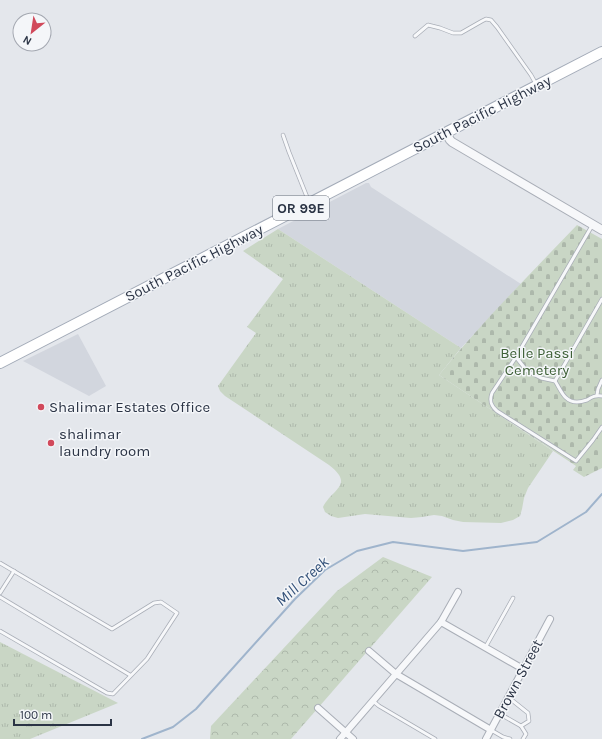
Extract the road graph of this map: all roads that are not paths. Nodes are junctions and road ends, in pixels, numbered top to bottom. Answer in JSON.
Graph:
{"nodes":[{"id":1,"x":415,"y":36,"type":"dead end"},
{"id":2,"x":602,"y":52,"type":"edge"},
{"id":3,"x":537,"y":86,"type":"junction"},
{"id":4,"x":446,"y":133,"type":"junction"},
{"id":5,"x":283,"y":135,"type":"dead end"},
{"id":6,"x":310,"y":203,"type":"junction"},
{"id":7,"x":593,"y":224,"type":"junction"},
{"id":8,"x":602,"y":230,"type":"edge"},
{"id":9,"x":602,"y":299,"type":"edge"},
{"id":10,"x":516,"y":358,"type":"junction"},
{"id":11,"x":0,"y":363,"type":"edge"},
{"id":12,"x":602,"y":380,"type":"edge"},
{"id":13,"x":555,"y":381,"type":"junction"},
{"id":14,"x":597,"y":395,"type":"junction"},
{"id":15,"x":602,"y":396,"type":"edge"},
{"id":16,"x":602,"y":427,"type":"edge"},
{"id":17,"x":0,"y":563,"type":"edge"},
{"id":18,"x":14,"y":571,"type":"junction"},
{"id":19,"x":458,"y":592,"type":"dead end"},
{"id":20,"x":0,"y":593,"type":"edge"},
{"id":21,"x":0,"y":597,"type":"edge"},
{"id":22,"x":513,"y":598,"type":"dead end"},
{"id":23,"x":550,"y":619,"type":"dead end"},
{"id":24,"x":441,"y":622,"type":"junction"},
{"id":25,"x":0,"y":631,"type":"edge"},
{"id":26,"x":485,"y":648,"type":"junction"},
{"id":27,"x":369,"y":651,"type":"dead end"},
{"id":28,"x":523,"y":669,"type":"junction"},
{"id":29,"x":396,"y":674,"type":"junction"},
{"id":30,"x":130,"y":676,"type":"junction"},
{"id":31,"x":508,"y":697,"type":"junction"},
{"id":32,"x":373,"y":701,"type":"junction"},
{"id":33,"x":318,"y":708,"type":"dead end"},
{"id":34,"x":500,"y":714,"type":"junction"},
{"id":35,"x":521,"y":726,"type":"junction"},
{"id":36,"x":491,"y":730,"type":"junction"},
{"id":37,"x":346,"y":732,"type":"junction"},
{"id":38,"x":340,"y":739,"type":"edge"},
{"id":39,"x":353,"y":739,"type":"edge"},
{"id":40,"x":360,"y":739,"type":"edge"},
{"id":41,"x":435,"y":739,"type":"edge"},
{"id":42,"x":486,"y":739,"type":"edge"},
{"id":43,"x":510,"y":739,"type":"edge"},
{"id":44,"x":522,"y":739,"type":"edge"}],
"edges":[{"from":1,"to":3,"type":"lane"},
{"from":2,"to":3,"type":"main road","name":"South Pacific Highway","number":"OR 99E"},
{"from":3,"to":4,"type":"main road","name":"South Pacific Highway","number":"OR 99E"},
{"from":4,"to":6,"type":"main road","name":"South Pacific Highway","number":"OR 99E"},
{"from":4,"to":7,"type":"street"},
{"from":5,"to":6,"type":"lane"},
{"from":6,"to":11,"type":"main road","name":"South Pacific Highway","number":"OR 99E"},
{"from":7,"to":8,"type":"street"},
{"from":7,"to":10,"type":"lane"},
{"from":9,"to":13,"type":"lane"},
{"from":10,"to":13,"type":"lane"},
{"from":10,"to":16,"type":"lane"},
{"from":12,"to":14,"type":"lane"},
{"from":13,"to":14,"type":"lane"},
{"from":14,"to":15,"type":"lane"},
{"from":17,"to":18,"type":"lane"},
{"from":18,"to":20,"type":"lane"},
{"from":18,"to":30,"type":"lane"},
{"from":19,"to":24,"type":"street"},
{"from":21,"to":30,"type":"lane"},
{"from":22,"to":26,"type":"lane"},
{"from":23,"to":28,"type":"street","name":"Brown Street"},
{"from":24,"to":26,"type":"street"},
{"from":24,"to":29,"type":"street"},
{"from":25,"to":30,"type":"lane"},
{"from":26,"to":28,"type":"street"},
{"from":27,"to":29,"type":"street"},
{"from":28,"to":31,"type":"street","name":"Brown Street"},
{"from":29,"to":32,"type":"street"},
{"from":29,"to":36,"type":"street"},
{"from":31,"to":34,"type":"street","name":"Brown Street"},
{"from":31,"to":35,"type":"lane"},
{"from":32,"to":37,"type":"street"},
{"from":32,"to":41,"type":"lane"},
{"from":33,"to":37,"type":"street"},
{"from":34,"to":35,"type":"lane"},
{"from":34,"to":36,"type":"street","name":"Brown Street"},
{"from":35,"to":44,"type":"lane"},
{"from":36,"to":42,"type":"street","name":"Brown Street"},
{"from":36,"to":43,"type":"lane"},
{"from":37,"to":38,"type":"street"},
{"from":37,"to":39,"type":"street"},
{"from":37,"to":40,"type":"street"}]}
